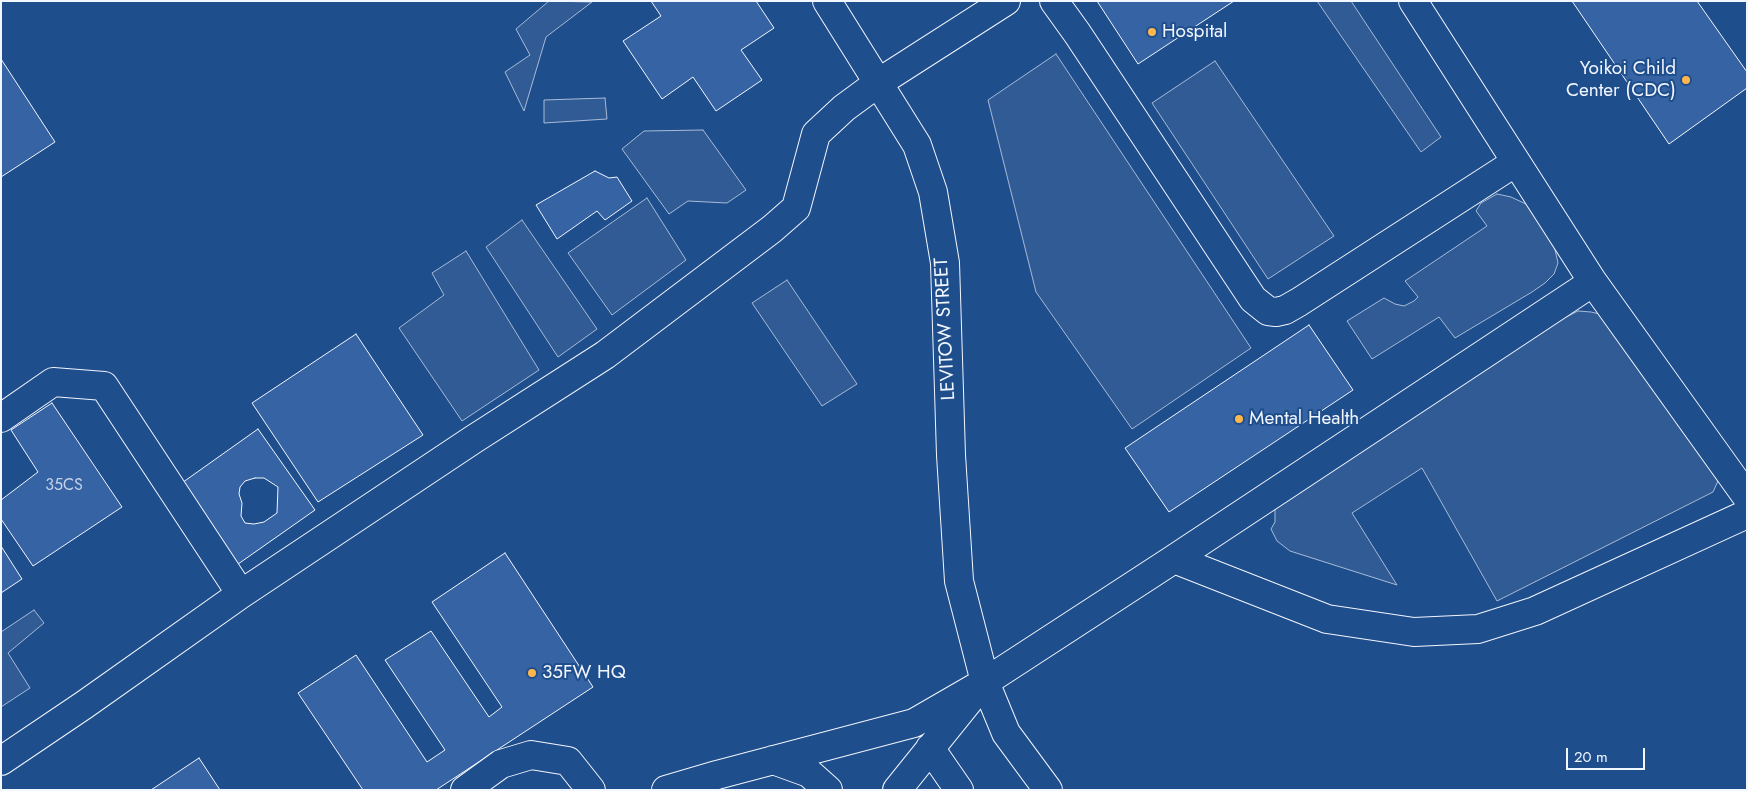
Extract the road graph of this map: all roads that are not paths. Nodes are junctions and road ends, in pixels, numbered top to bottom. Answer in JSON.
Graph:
{"nodes":[{"id":1,"x":827,"y":1,"type":"edge"},
{"id":2,"x":1006,"y":1,"type":"edge"},
{"id":3,"x":1054,"y":1,"type":"edge"},
{"id":4,"x":1413,"y":1,"type":"edge"},
{"id":5,"x":878,"y":83,"type":"junction"},
{"id":6,"x":1516,"y":162,"type":"junction"},
{"id":7,"x":1594,"y":282,"type":"junction"},
{"id":8,"x":1,"y":418,"type":"edge"},
{"id":9,"x":1747,"y":497,"type":"edge"},
{"id":10,"x":1747,"y":514,"type":"edge"},
{"id":11,"x":1174,"y":559,"type":"junction"},
{"id":12,"x":241,"y":594,"type":"junction"},
{"id":13,"x":985,"y":682,"type":"junction"},
{"id":14,"x":930,"y":748,"type":"junction"},
{"id":15,"x":773,"y":760,"type":"junction"},
{"id":16,"x":1,"y":761,"type":"edge"},
{"id":17,"x":465,"y":790,"type":"edge"},
{"id":18,"x":591,"y":790,"type":"edge"},
{"id":19,"x":666,"y":790,"type":"edge"},
{"id":20,"x":828,"y":790,"type":"edge"},
{"id":21,"x":897,"y":790,"type":"edge"},
{"id":22,"x":959,"y":790,"type":"edge"},
{"id":23,"x":1048,"y":790,"type":"edge"}],
"edges":[{"from":1,"to":5,"type":"street","name":"LEVITOW STREET"},
{"from":2,"to":5,"type":"street"},
{"from":3,"to":6,"type":"street"},
{"from":4,"to":6,"type":"street"},
{"from":5,"to":12,"type":"street"},
{"from":5,"to":13,"type":"street","name":"LEVITOW STREET"},
{"from":6,"to":7,"type":"street"},
{"from":7,"to":9,"type":"street"},
{"from":7,"to":11,"type":"street"},
{"from":8,"to":12,"type":"street"},
{"from":10,"to":11,"type":"street"},
{"from":11,"to":13,"type":"street"},
{"from":12,"to":16,"type":"street"},
{"from":13,"to":14,"type":"street"},
{"from":13,"to":15,"type":"street"},
{"from":13,"to":23,"type":"street","name":"LEVITOW STREET"},
{"from":14,"to":21,"type":"street"},
{"from":14,"to":22,"type":"street"},
{"from":15,"to":19,"type":"street"},
{"from":15,"to":20,"type":"street"},
{"from":17,"to":18,"type":"street"}]}
